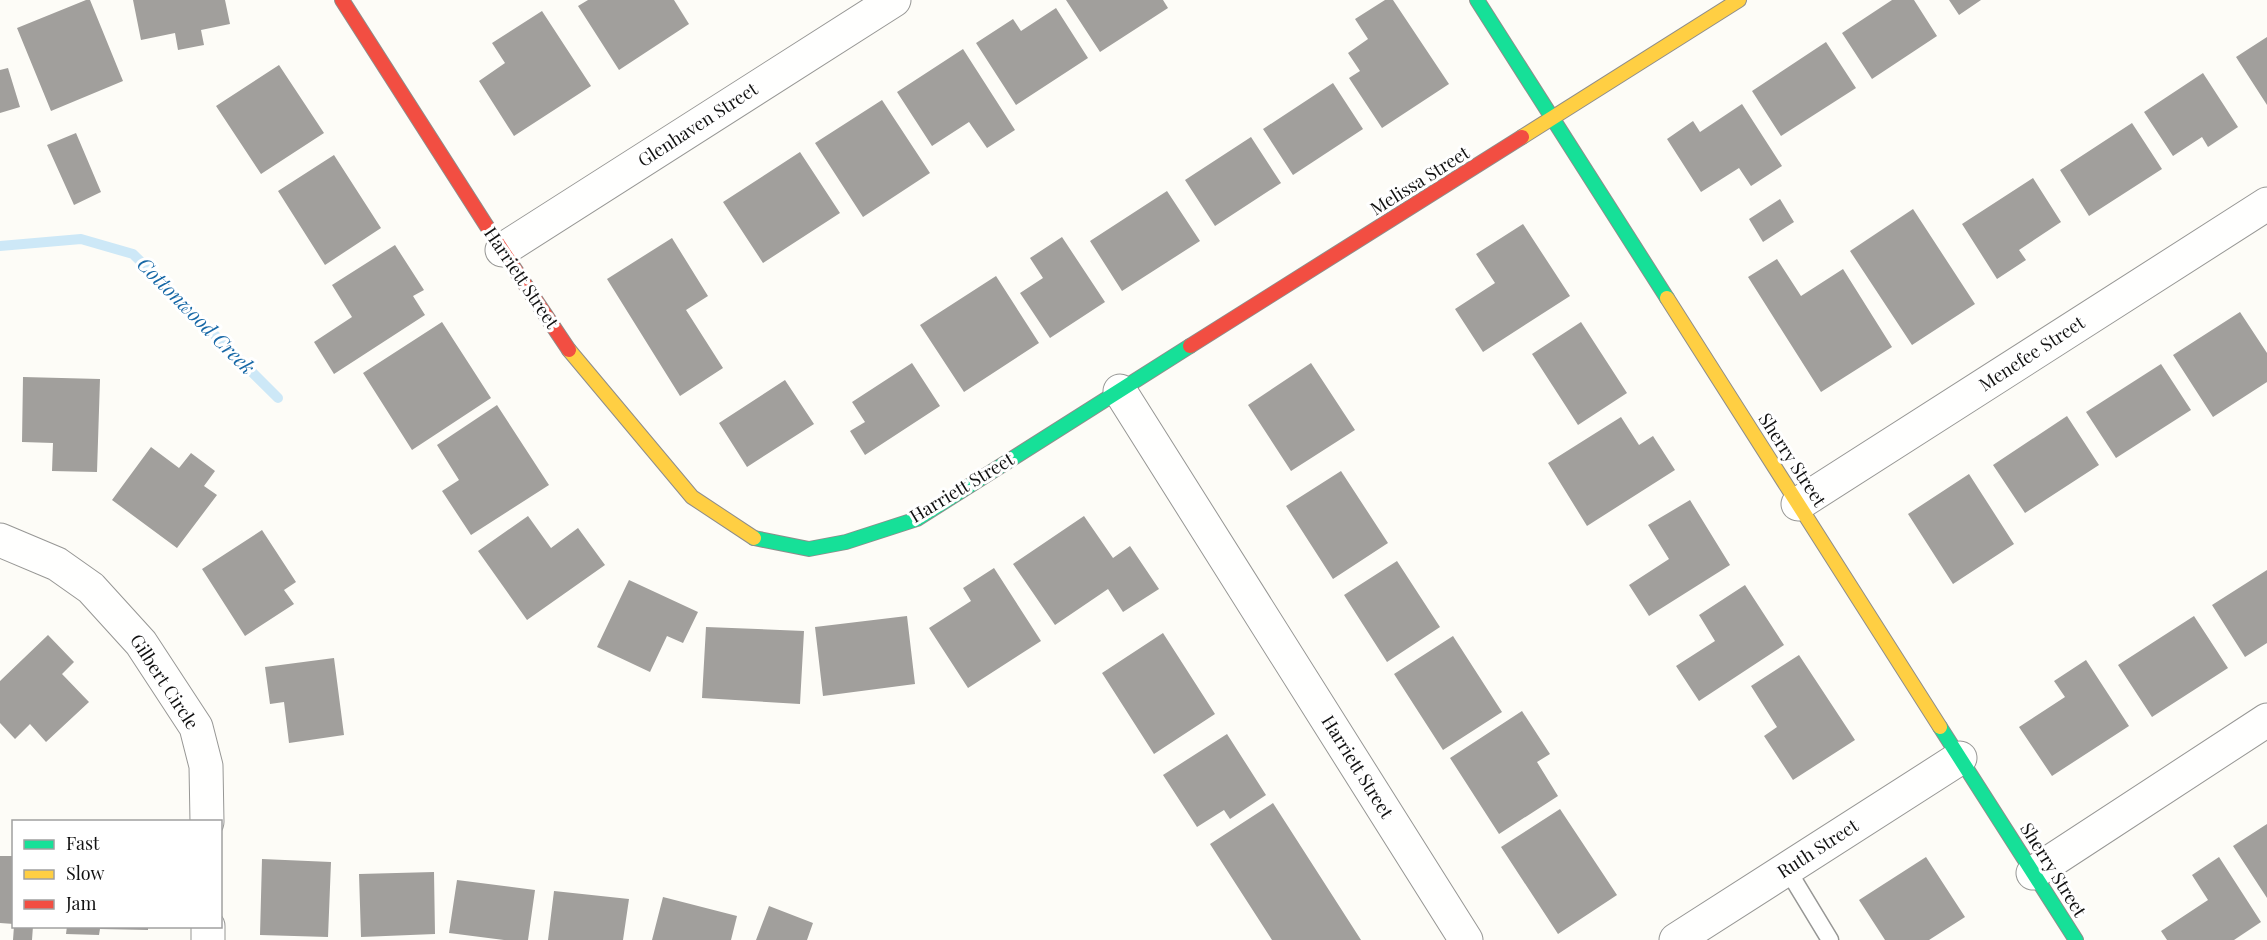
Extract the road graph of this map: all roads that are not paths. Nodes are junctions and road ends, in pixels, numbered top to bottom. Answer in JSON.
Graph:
{"nodes":[{"id":1,"x":342,"y":0,"type":"edge"},
{"id":2,"x":894,"y":0,"type":"edge"},
{"id":3,"x":1477,"y":0,"type":"edge"},
{"id":4,"x":1739,"y":0,"type":"edge"},
{"id":5,"x":1552,"y":119,"type":"junction"},
{"id":6,"x":2267,"y":204,"type":"edge"},
{"id":7,"x":502,"y":250,"type":"junction"},
{"id":8,"x":1120,"y":391,"type":"junction"},
{"id":9,"x":1798,"y":504,"type":"junction"},
{"id":10,"x":0,"y":540,"type":"edge"},
{"id":11,"x":2267,"y":720,"type":"edge"},
{"id":12,"x":1960,"y":758,"type":"junction"},
{"id":13,"x":207,"y":820,"type":"edge"},
{"id":14,"x":1788,"y":869,"type":"junction"},
{"id":15,"x":2033,"y":873,"type":"junction"},
{"id":16,"x":1466,"y":940,"type":"edge"},
{"id":17,"x":1676,"y":940,"type":"edge"},
{"id":18,"x":1830,"y":940,"type":"edge"},
{"id":19,"x":2076,"y":940,"type":"edge"}],
"edges":[{"from":1,"to":7,"type":"street","name":"Harriett Street"},
{"from":2,"to":7,"type":"street","name":"Glenhaven Street"},
{"from":3,"to":5,"type":"street","name":"Sherry Street"},
{"from":4,"to":5,"type":"street","name":"Melissa Street"},
{"from":5,"to":8,"type":"street","name":"Melissa Street"},
{"from":5,"to":9,"type":"street","name":"Sherry Street"},
{"from":6,"to":9,"type":"street","name":"Menefee Street"},
{"from":7,"to":8,"type":"street","name":"Harriett Street"},
{"from":8,"to":16,"type":"street","name":"Harriett Street"},
{"from":9,"to":12,"type":"street","name":"Sherry Street"},
{"from":10,"to":13,"type":"street","name":"Gilbert Circle"},
{"from":11,"to":15,"type":"street"},
{"from":12,"to":14,"type":"street","name":"Ruth Street"},
{"from":12,"to":15,"type":"street","name":"Sherry Street"},
{"from":14,"to":17,"type":"street","name":"Ruth Street"},
{"from":14,"to":18,"type":"lane"},
{"from":15,"to":19,"type":"street","name":"Sherry Street"}]}
